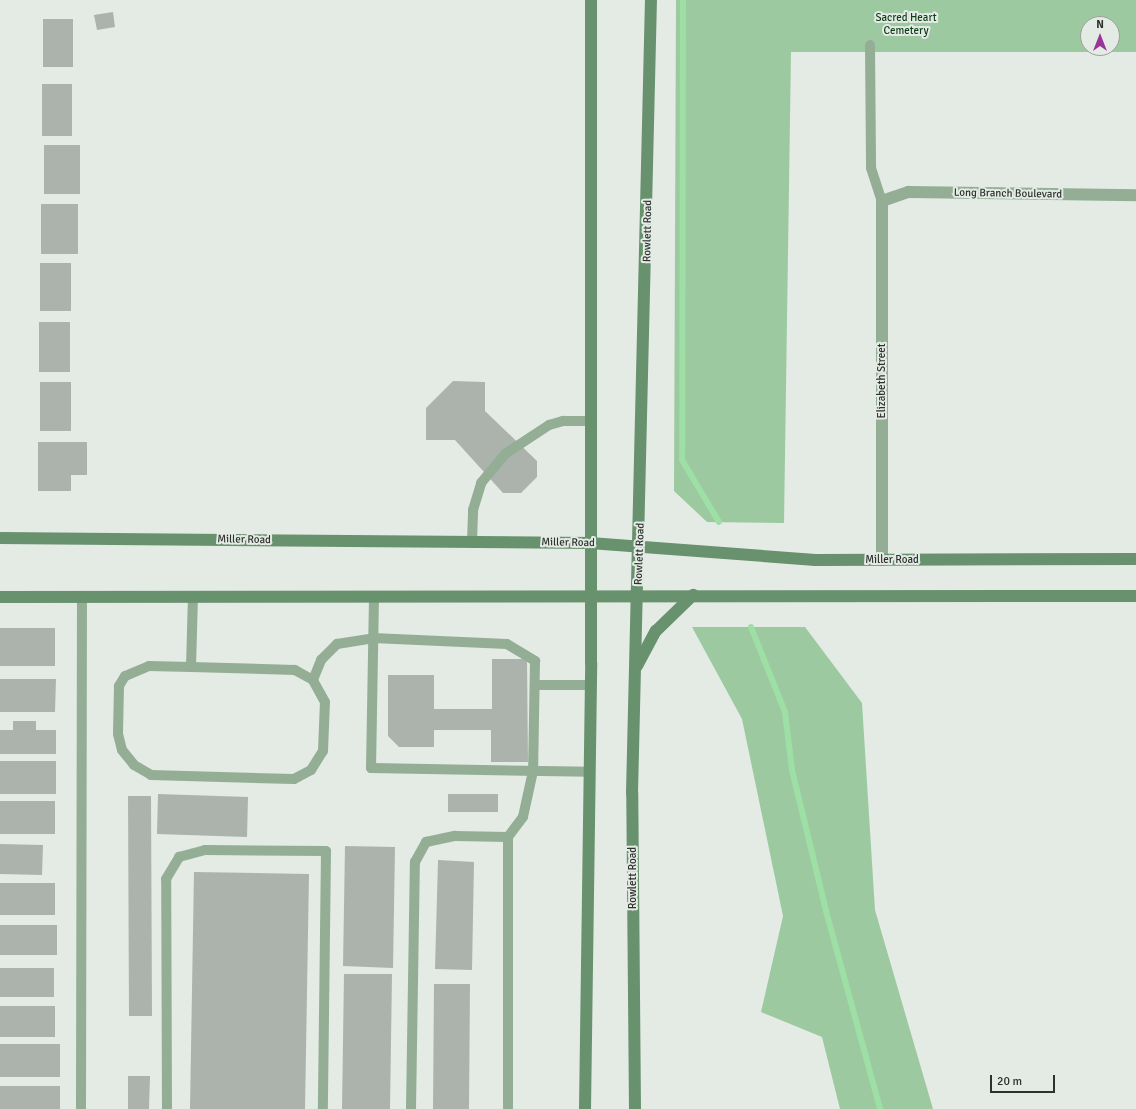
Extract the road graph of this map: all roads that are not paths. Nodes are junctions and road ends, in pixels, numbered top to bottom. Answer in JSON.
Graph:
{"nodes":[{"id":1,"x":591,"y":0,"type":"edge"},
{"id":2,"x":651,"y":0,"type":"edge"},
{"id":3,"x":870,"y":45,"type":"dead end"},
{"id":4,"x":1136,"y":195,"type":"edge"},
{"id":5,"x":882,"y":202,"type":"junction"},
{"id":6,"x":590,"y":421,"type":"junction"},
{"id":7,"x":0,"y":538,"type":"edge"},
{"id":8,"x":472,"y":542,"type":"junction"},
{"id":9,"x":590,"y":543,"type":"junction"},
{"id":10,"x":640,"y":547,"type":"junction"},
{"id":11,"x":882,"y":560,"type":"junction"},
{"id":12,"x":1136,"y":560,"type":"edge"},
{"id":13,"x":638,"y":594,"type":"junction"},
{"id":14,"x":693,"y":595,"type":"junction"},
{"id":15,"x":590,"y":596,"type":"junction"},
{"id":16,"x":1136,"y":596,"type":"edge"},
{"id":17,"x":0,"y":597,"type":"edge"},
{"id":18,"x":82,"y":597,"type":"junction"},
{"id":19,"x":193,"y":597,"type":"junction"},
{"id":20,"x":374,"y":597,"type":"junction"},
{"id":21,"x":373,"y":638,"type":"junction"},
{"id":22,"x":192,"y":667,"type":"junction"},
{"id":23,"x":636,"y":669,"type":"junction"},
{"id":24,"x":313,"y":680,"type":"junction"},
{"id":25,"x":535,"y":685,"type":"junction"},
{"id":26,"x":591,"y":685,"type":"junction"},
{"id":27,"x":533,"y":771,"type":"junction"},
{"id":28,"x":590,"y":772,"type":"junction"},
{"id":29,"x":508,"y":837,"type":"junction"},
{"id":30,"x":81,"y":1109,"type":"edge"},
{"id":31,"x":167,"y":1109,"type":"edge"},
{"id":32,"x":323,"y":1109,"type":"edge"},
{"id":33,"x":411,"y":1109,"type":"edge"},
{"id":34,"x":508,"y":1109,"type":"edge"},
{"id":35,"x":586,"y":1109,"type":"edge"},
{"id":36,"x":635,"y":1109,"type":"edge"}],
"edges":[{"from":1,"to":6,"type":"main road"},
{"from":2,"to":10,"type":"main road","name":"Rowlett Road"},
{"from":3,"to":5,"type":"lane"},
{"from":4,"to":5,"type":"street","name":"Long Branch Boulevard"},
{"from":5,"to":11,"type":"street","name":"Elizabeth Street"},
{"from":6,"to":8,"type":"lane"},
{"from":6,"to":9,"type":"main road"},
{"from":7,"to":8,"type":"main road","name":"Miller Road"},
{"from":8,"to":9,"type":"main road","name":"Miller Road"},
{"from":9,"to":10,"type":"main road","name":"Miller Road"},
{"from":9,"to":15,"type":"main road"},
{"from":10,"to":11,"type":"main road","name":"Miller Road"},
{"from":10,"to":13,"type":"main road","name":"Rowlett Road"},
{"from":11,"to":12,"type":"main road","name":"Miller Road"},
{"from":13,"to":14,"type":"main road"},
{"from":13,"to":15,"type":"main road"},
{"from":13,"to":23,"type":"main road","name":"Rowlett Road"},
{"from":14,"to":16,"type":"main road"},
{"from":14,"to":23,"type":"main road"},
{"from":15,"to":20,"type":"main road"},
{"from":15,"to":26,"type":"main road"},
{"from":17,"to":18,"type":"main road"},
{"from":18,"to":19,"type":"main road"},
{"from":18,"to":30,"type":"lane"},
{"from":19,"to":20,"type":"main road"},
{"from":19,"to":22,"type":"lane"},
{"from":20,"to":21,"type":"lane"},
{"from":21,"to":24,"type":"lane"},
{"from":21,"to":25,"type":"lane"},
{"from":21,"to":27,"type":"lane"},
{"from":22,"to":24,"type":"lane"},
{"from":22,"to":24,"type":"lane"},
{"from":23,"to":36,"type":"main road","name":"Rowlett Road"},
{"from":25,"to":26,"type":"lane"},
{"from":25,"to":27,"type":"lane"},
{"from":26,"to":28,"type":"main road"},
{"from":27,"to":28,"type":"lane"},
{"from":27,"to":29,"type":"lane"},
{"from":28,"to":35,"type":"main road"},
{"from":29,"to":33,"type":"lane"},
{"from":29,"to":34,"type":"lane"},
{"from":31,"to":32,"type":"lane"}]}
